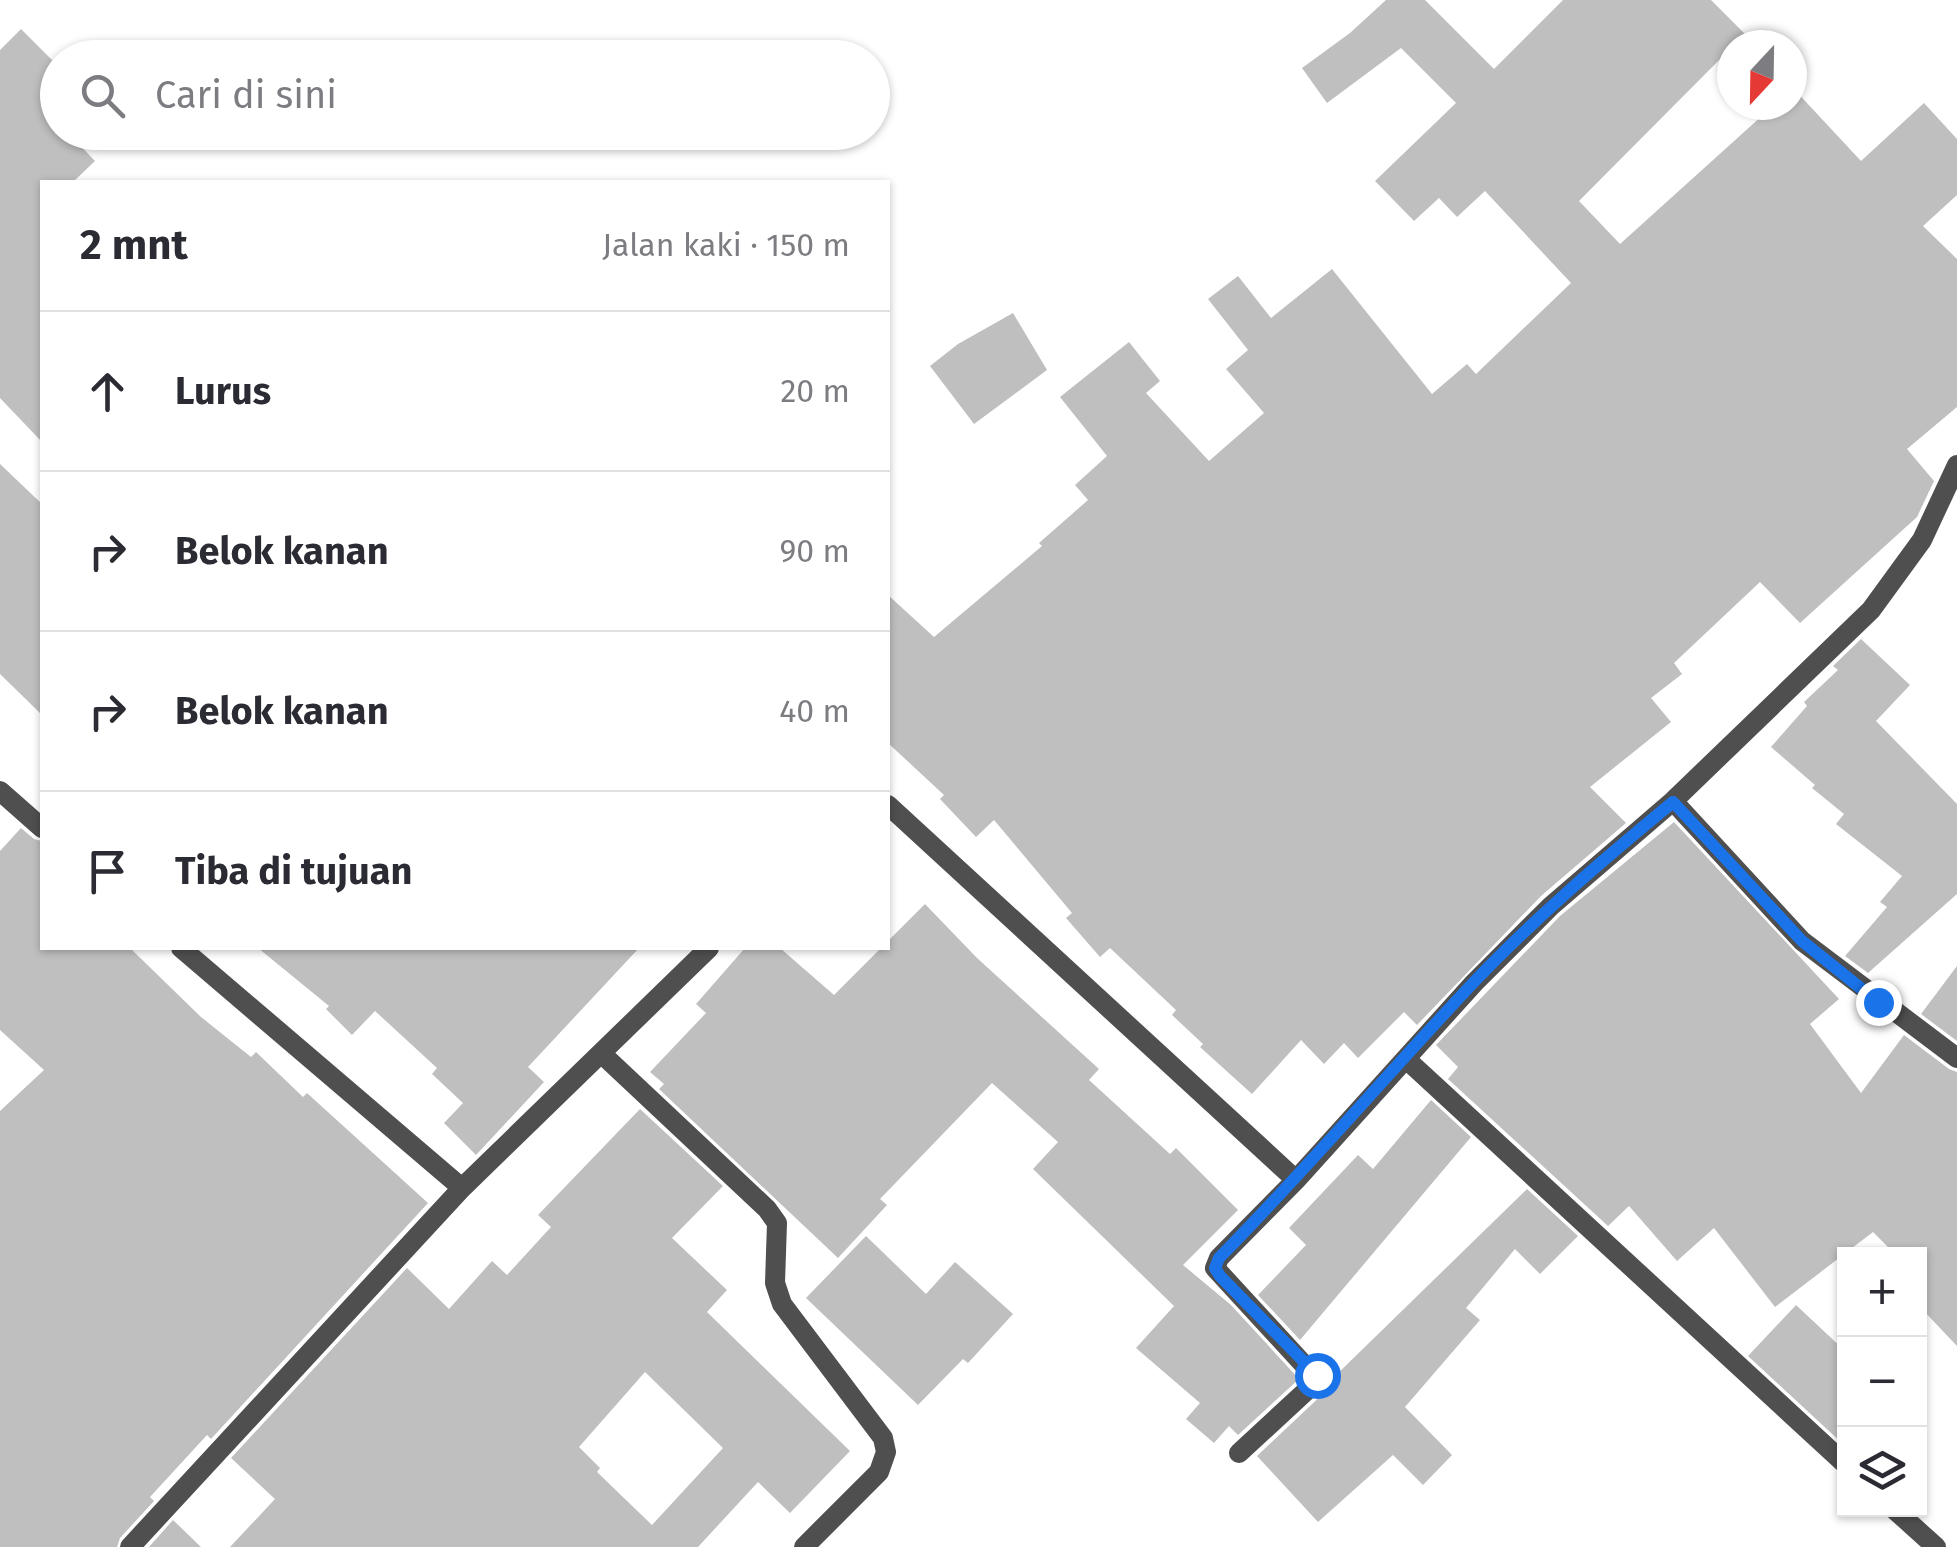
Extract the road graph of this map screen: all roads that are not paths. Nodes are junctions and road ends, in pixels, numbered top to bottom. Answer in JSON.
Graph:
{"nodes":[{"id":1,"x":1957,"y":466,"type":"edge"},
{"id":2,"x":0,"y":792,"type":"edge"},
{"id":3,"x":1673,"y":802,"type":"junction"},
{"id":4,"x":890,"y":807,"type":"edge"},
{"id":5,"x":40,"y":826,"type":"edge"},
{"id":6,"x":183,"y":950,"type":"edge"},
{"id":7,"x":707,"y":950,"type":"edge"},
{"id":8,"x":602,"y":1054,"type":"junction"},
{"id":9,"x":1957,"y":1058,"type":"edge"},
{"id":10,"x":1406,"y":1059,"type":"junction"},
{"id":11,"x":1296,"y":1180,"type":"junction"},
{"id":12,"x":462,"y":1188,"type":"junction"},
{"id":13,"x":1239,"y":1453,"type":"dead end"},
{"id":14,"x":1837,"y":1457,"type":"edge"},
{"id":15,"x":1903,"y":1517,"type":"edge"},
{"id":16,"x":130,"y":1547,"type":"edge"},
{"id":17,"x":804,"y":1547,"type":"edge"},
{"id":18,"x":1936,"y":1547,"type":"edge"}],
"edges":[{"from":1,"to":3,"type":"street"},
{"from":2,"to":5,"type":"street"},
{"from":3,"to":9,"type":"street"},
{"from":3,"to":10,"type":"street"},
{"from":4,"to":11,"type":"street"},
{"from":6,"to":12,"type":"street"},
{"from":7,"to":8,"type":"street"},
{"from":8,"to":12,"type":"street"},
{"from":8,"to":17,"type":"street"},
{"from":10,"to":11,"type":"street"},
{"from":10,"to":14,"type":"street"},
{"from":11,"to":13,"type":"street"},
{"from":12,"to":16,"type":"street"},
{"from":15,"to":18,"type":"street"}]}
